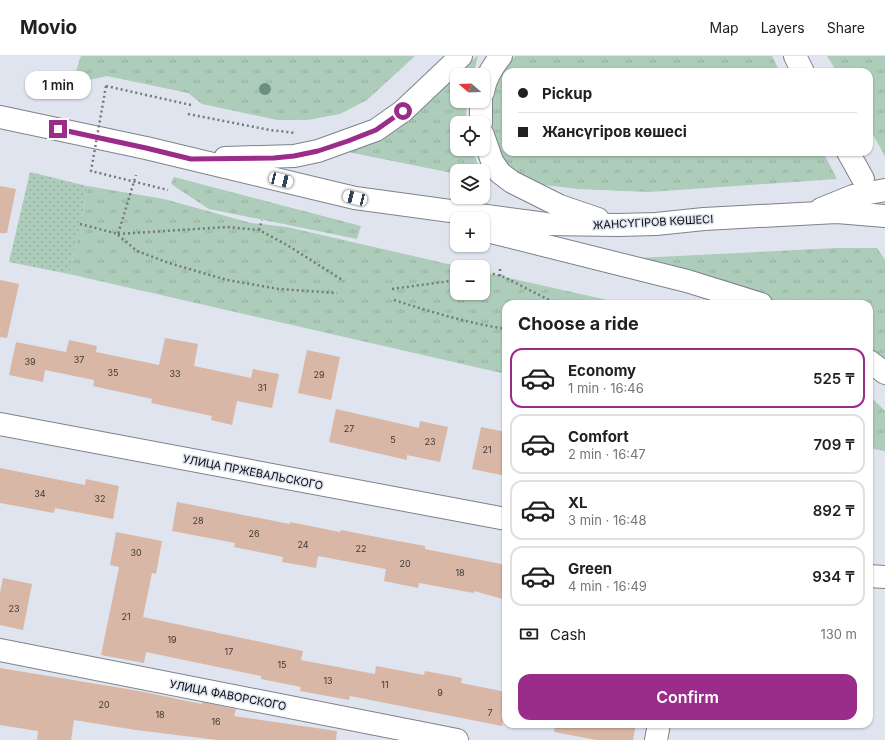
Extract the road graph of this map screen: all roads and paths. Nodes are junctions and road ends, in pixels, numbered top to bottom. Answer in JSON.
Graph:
{"nodes":[{"id":1,"x":461,"y":56,"type":"edge"},
{"id":2,"x":502,"y":56,"type":"edge"},
{"id":3,"x":795,"y":56,"type":"edge"},
{"id":4,"x":801,"y":68,"type":"edge"},
{"id":5,"x":490,"y":74,"type":"edge"},
{"id":6,"x":191,"y":105,"type":"dead end"},
{"id":7,"x":188,"y":114,"type":"dead end"},
{"id":8,"x":0,"y":117,"type":"edge"},
{"id":9,"x":300,"y":134,"type":"dead end"},
{"id":10,"x":490,"y":155,"type":"edge"},
{"id":11,"x":850,"y":156,"type":"edge"},
{"id":12,"x":191,"y":159,"type":"junction"},
{"id":13,"x":136,"y":175,"type":"dead end"},
{"id":14,"x":862,"y":179,"type":"dead end"},
{"id":15,"x":168,"y":190,"type":"dead end"},
{"id":16,"x":885,"y":190,"type":"edge"},
{"id":17,"x":355,"y":198,"type":"junction"},
{"id":18,"x":810,"y":213,"type":"junction"},
{"id":19,"x":885,"y":216,"type":"edge"},
{"id":20,"x":262,"y":220,"type":"dead end"},
{"id":21,"x":450,"y":221,"type":"edge"},
{"id":22,"x":80,"y":224,"type":"dead end"},
{"id":23,"x":618,"y":225,"type":"junction"},
{"id":24,"x":259,"y":230,"type":"junction"},
{"id":25,"x":490,"y":232,"type":"edge"},
{"id":26,"x":118,"y":234,"type":"junction"},
{"id":27,"x":500,"y":269,"type":"dead end"},
{"id":28,"x":490,"y":275,"type":"edge"},
{"id":29,"x":500,"y":276,"type":"junction"},
{"id":30,"x":344,"y":281,"type":"dead end"},
{"id":31,"x":450,"y":281,"type":"edge"},
{"id":32,"x":392,"y":289,"type":"dead end"},
{"id":33,"x":337,"y":293,"type":"dead end"},
{"id":34,"x":394,"y":300,"type":"dead end"},
{"id":35,"x":549,"y":300,"type":"edge"},
{"id":36,"x":746,"y":300,"type":"edge"},
{"id":37,"x":502,"y":328,"type":"edge"},
{"id":38,"x":873,"y":364,"type":"edge"},
{"id":39,"x":885,"y":373,"type":"edge"},
{"id":40,"x":0,"y":424,"type":"edge"},
{"id":41,"x":502,"y":518,"type":"edge"},
{"id":42,"x":873,"y":576,"type":"edge"},
{"id":43,"x":885,"y":578,"type":"edge"},
{"id":44,"x":0,"y":650,"type":"edge"},
{"id":45,"x":658,"y":728,"type":"edge"},
{"id":46,"x":456,"y":740,"type":"edge"},
{"id":47,"x":656,"y":740,"type":"edge"}],
"edges":[{"from":1,"to":12,"type":"main road"},
{"from":2,"to":5,"type":"main road"},
{"from":3,"to":4,"type":"main road"},
{"from":6,"to":15,"type":"path","bridge":true},
{"from":7,"to":9,"type":"path"},
{"from":8,"to":12,"type":"main road","name":"ЖАНСҮГІРОВ КӨШЕСІ"},
{"from":10,"to":23,"type":"main road"},
{"from":11,"to":14,"type":"main road"},
{"from":12,"to":17,"type":"main road","name":"ЖАНСҮГІРОВ КӨШЕСІ"},
{"from":13,"to":26,"type":"path"},
{"from":16,"to":18,"type":"main road"},
{"from":17,"to":21,"type":"main road"},
{"from":17,"to":23,"type":"main road","name":"ЖАНСҮГІРОВ КӨШЕСІ"},
{"from":18,"to":19,"type":"main road","name":"ЖАНСҮГІРОВ КӨШЕСІ"},
{"from":18,"to":23,"type":"main road","name":"ЖАНСҮГІРОВ КӨШЕСІ"},
{"from":20,"to":24,"type":"path"},
{"from":22,"to":26,"type":"path"},
{"from":24,"to":26,"type":"path"},
{"from":24,"to":30,"type":"path"},
{"from":25,"to":36,"type":"main road"},
{"from":26,"to":33,"type":"path"},
{"from":27,"to":29,"type":"path"},
{"from":28,"to":29,"type":"path"},
{"from":29,"to":35,"type":"path"},
{"from":31,"to":32,"type":"path"},
{"from":34,"to":37,"type":"path"},
{"from":38,"to":39,"type":"main road"},
{"from":40,"to":41,"type":"main road","name":"УЛИЦА ПРЖЕВАЛЬСКОГО"},
{"from":42,"to":43,"type":"main road"},
{"from":44,"to":46,"type":"main road","name":"УЛИЦА ФАВОРСКОГО"},
{"from":45,"to":47,"type":"main road"}]}
